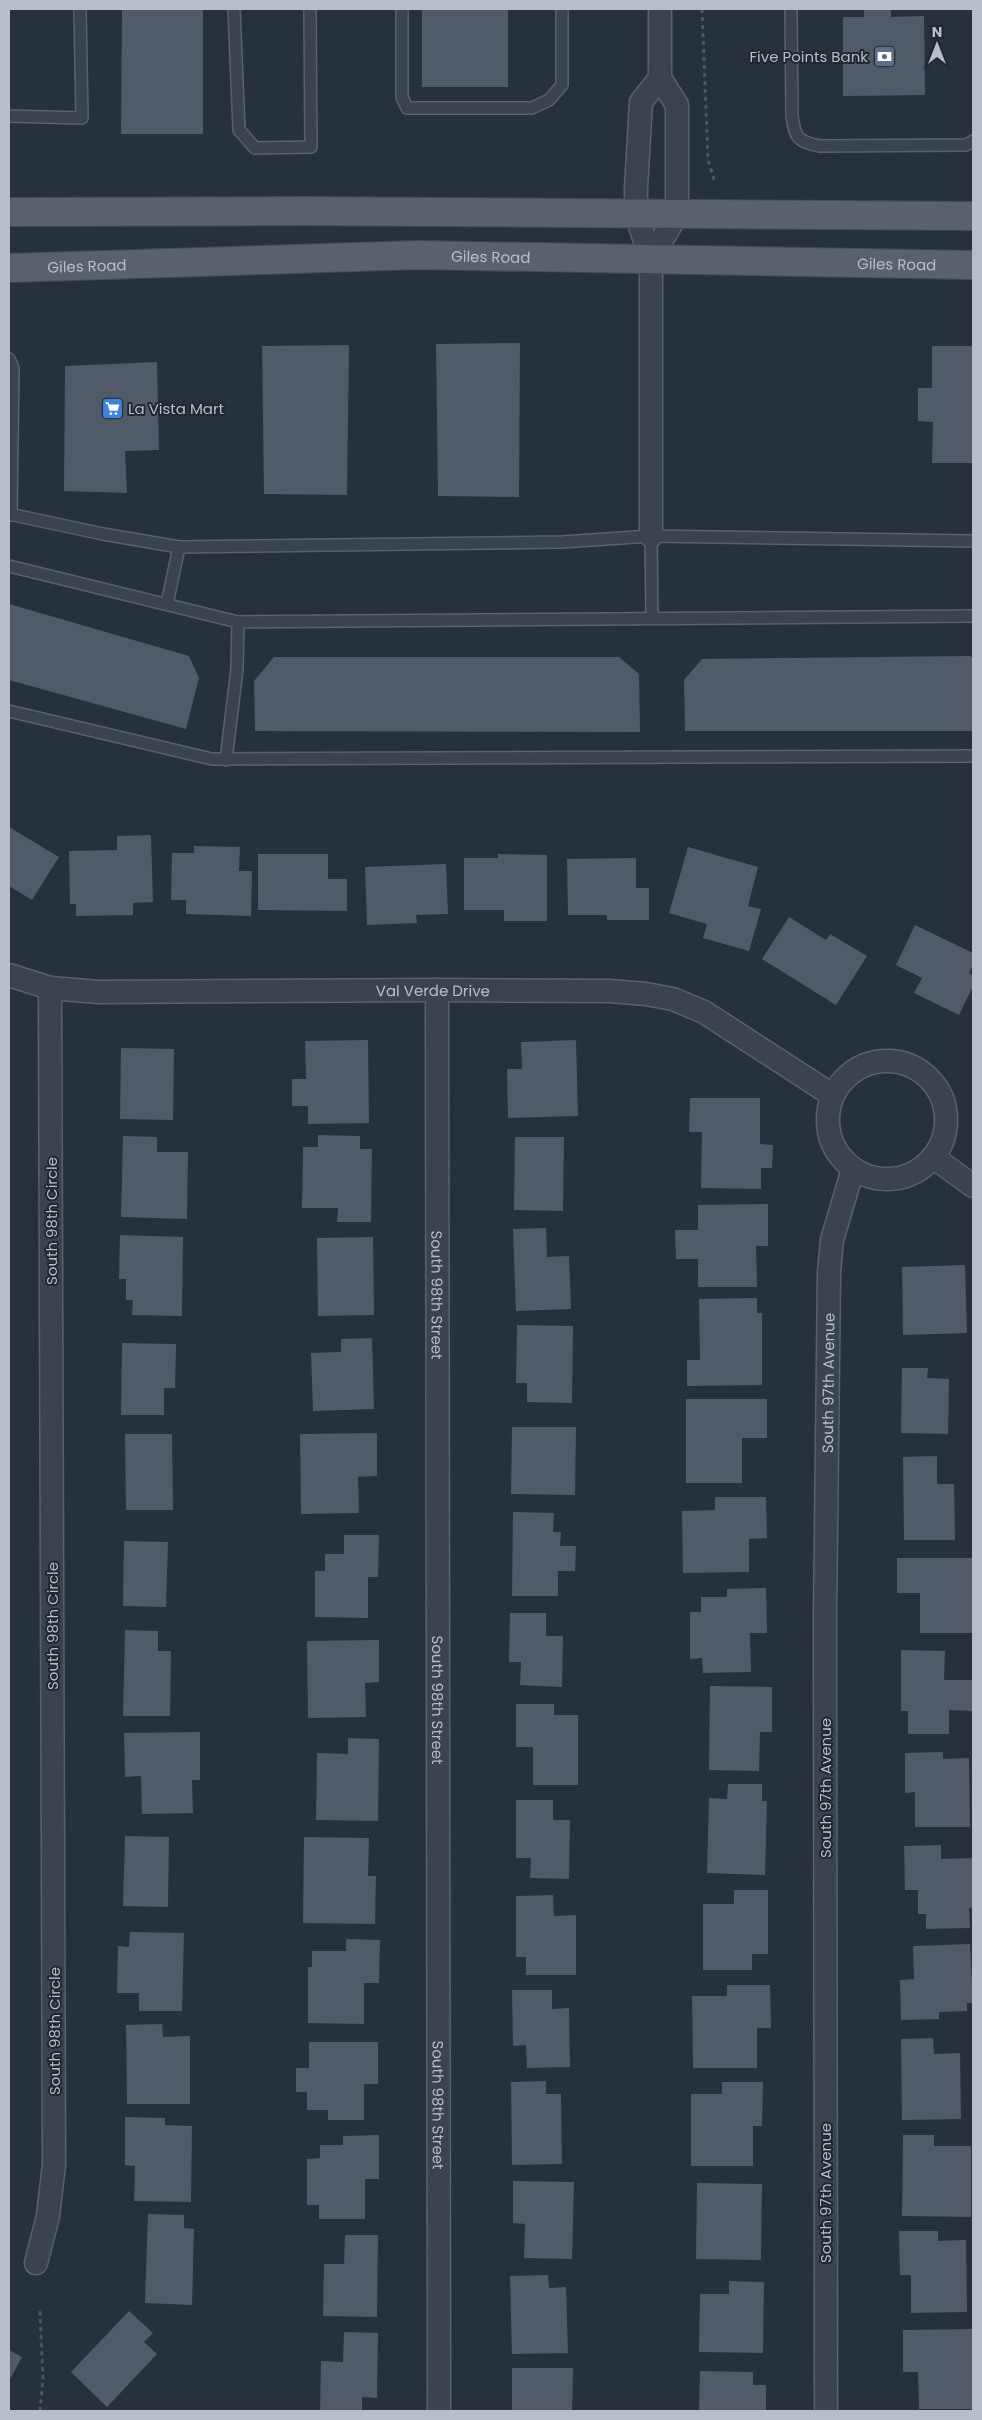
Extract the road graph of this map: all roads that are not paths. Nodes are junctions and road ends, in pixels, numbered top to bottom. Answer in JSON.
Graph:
{"nodes":[{"id":1,"x":80,"y":9,"type":"edge"},
{"id":2,"x":234,"y":9,"type":"edge"},
{"id":3,"x":310,"y":9,"type":"edge"},
{"id":4,"x":402,"y":9,"type":"edge"},
{"id":5,"x":562,"y":9,"type":"edge"},
{"id":6,"x":660,"y":9,"type":"edge"},
{"id":7,"x":791,"y":9,"type":"edge"},
{"id":8,"x":660,"y":78,"type":"junction"},
{"id":9,"x":9,"y":116,"type":"edge"},
{"id":10,"x":973,"y":141,"type":"edge"},
{"id":11,"x":9,"y":212,"type":"edge"},
{"id":12,"x":636,"y":214,"type":"junction"},
{"id":13,"x":677,"y":214,"type":"junction"},
{"id":14,"x":973,"y":216,"type":"edge"},
{"id":15,"x":651,"y":259,"type":"junction"},
{"id":16,"x":973,"y":265,"type":"edge"},
{"id":17,"x":9,"y":268,"type":"edge"},
{"id":18,"x":9,"y":359,"type":"edge"},
{"id":19,"x":10,"y":514,"type":"edge"},
{"id":20,"x":651,"y":536,"type":"junction"},
{"id":21,"x":973,"y":541,"type":"edge"},
{"id":22,"x":179,"y":546,"type":"junction"},
{"id":23,"x":9,"y":566,"type":"edge"},
{"id":24,"x":167,"y":604,"type":"junction"},
{"id":25,"x":973,"y":616,"type":"edge"},
{"id":26,"x":652,"y":618,"type":"junction"},
{"id":27,"x":238,"y":622,"type":"junction"},
{"id":28,"x":9,"y":711,"type":"edge"},
{"id":29,"x":973,"y":756,"type":"edge"},
{"id":30,"x":226,"y":760,"type":"junction"},
{"id":31,"x":9,"y":975,"type":"edge"},
{"id":32,"x":50,"y":988,"type":"junction"},
{"id":33,"x":437,"y":990,"type":"junction"},
{"id":34,"x":832,"y":1095,"type":"junction"},
{"id":35,"x":933,"y":1158,"type":"junction"},
{"id":36,"x":853,"y":1169,"type":"junction"},
{"id":37,"x":973,"y":1186,"type":"edge"},
{"id":38,"x":36,"y":2263,"type":"dead end"},
{"id":39,"x":439,"y":2411,"type":"edge"},
{"id":40,"x":826,"y":2411,"type":"edge"}],
"edges":[{"from":1,"to":9,"type":"lane"},
{"from":2,"to":3,"type":"lane"},
{"from":4,"to":5,"type":"lane"},
{"from":6,"to":8,"type":"street"},
{"from":7,"to":10,"type":"lane"},
{"from":8,"to":12,"type":"street"},
{"from":8,"to":13,"type":"street"},
{"from":11,"to":12,"type":"main road"},
{"from":12,"to":13,"type":"main road"},
{"from":12,"to":15,"type":"street"},
{"from":13,"to":14,"type":"main road"},
{"from":13,"to":15,"type":"street"},
{"from":15,"to":16,"type":"main road","name":"Giles Road"},
{"from":15,"to":17,"type":"main road","name":"Giles Road"},
{"from":15,"to":20,"type":"street"},
{"from":18,"to":19,"type":"lane"},
{"from":19,"to":22,"type":"lane"},
{"from":20,"to":21,"type":"lane"},
{"from":20,"to":22,"type":"lane"},
{"from":20,"to":26,"type":"lane"},
{"from":22,"to":24,"type":"lane"},
{"from":23,"to":24,"type":"lane"},
{"from":24,"to":27,"type":"lane"},
{"from":25,"to":26,"type":"lane"},
{"from":26,"to":27,"type":"lane"},
{"from":27,"to":30,"type":"lane"},
{"from":28,"to":30,"type":"lane"},
{"from":29,"to":30,"type":"lane"},
{"from":31,"to":32,"type":"street","name":"Val Verde Drive"},
{"from":32,"to":33,"type":"street","name":"Val Verde Drive"},
{"from":32,"to":38,"type":"street","name":"South 98th Circle"},
{"from":33,"to":34,"type":"street","name":"Val Verde Drive"},
{"from":33,"to":39,"type":"street","name":"South 98th Street"},
{"from":34,"to":35,"type":"street"},
{"from":34,"to":36,"type":"street"},
{"from":35,"to":36,"type":"street"},
{"from":35,"to":37,"type":"street"},
{"from":36,"to":40,"type":"street","name":"South 97th Avenue"}]}
